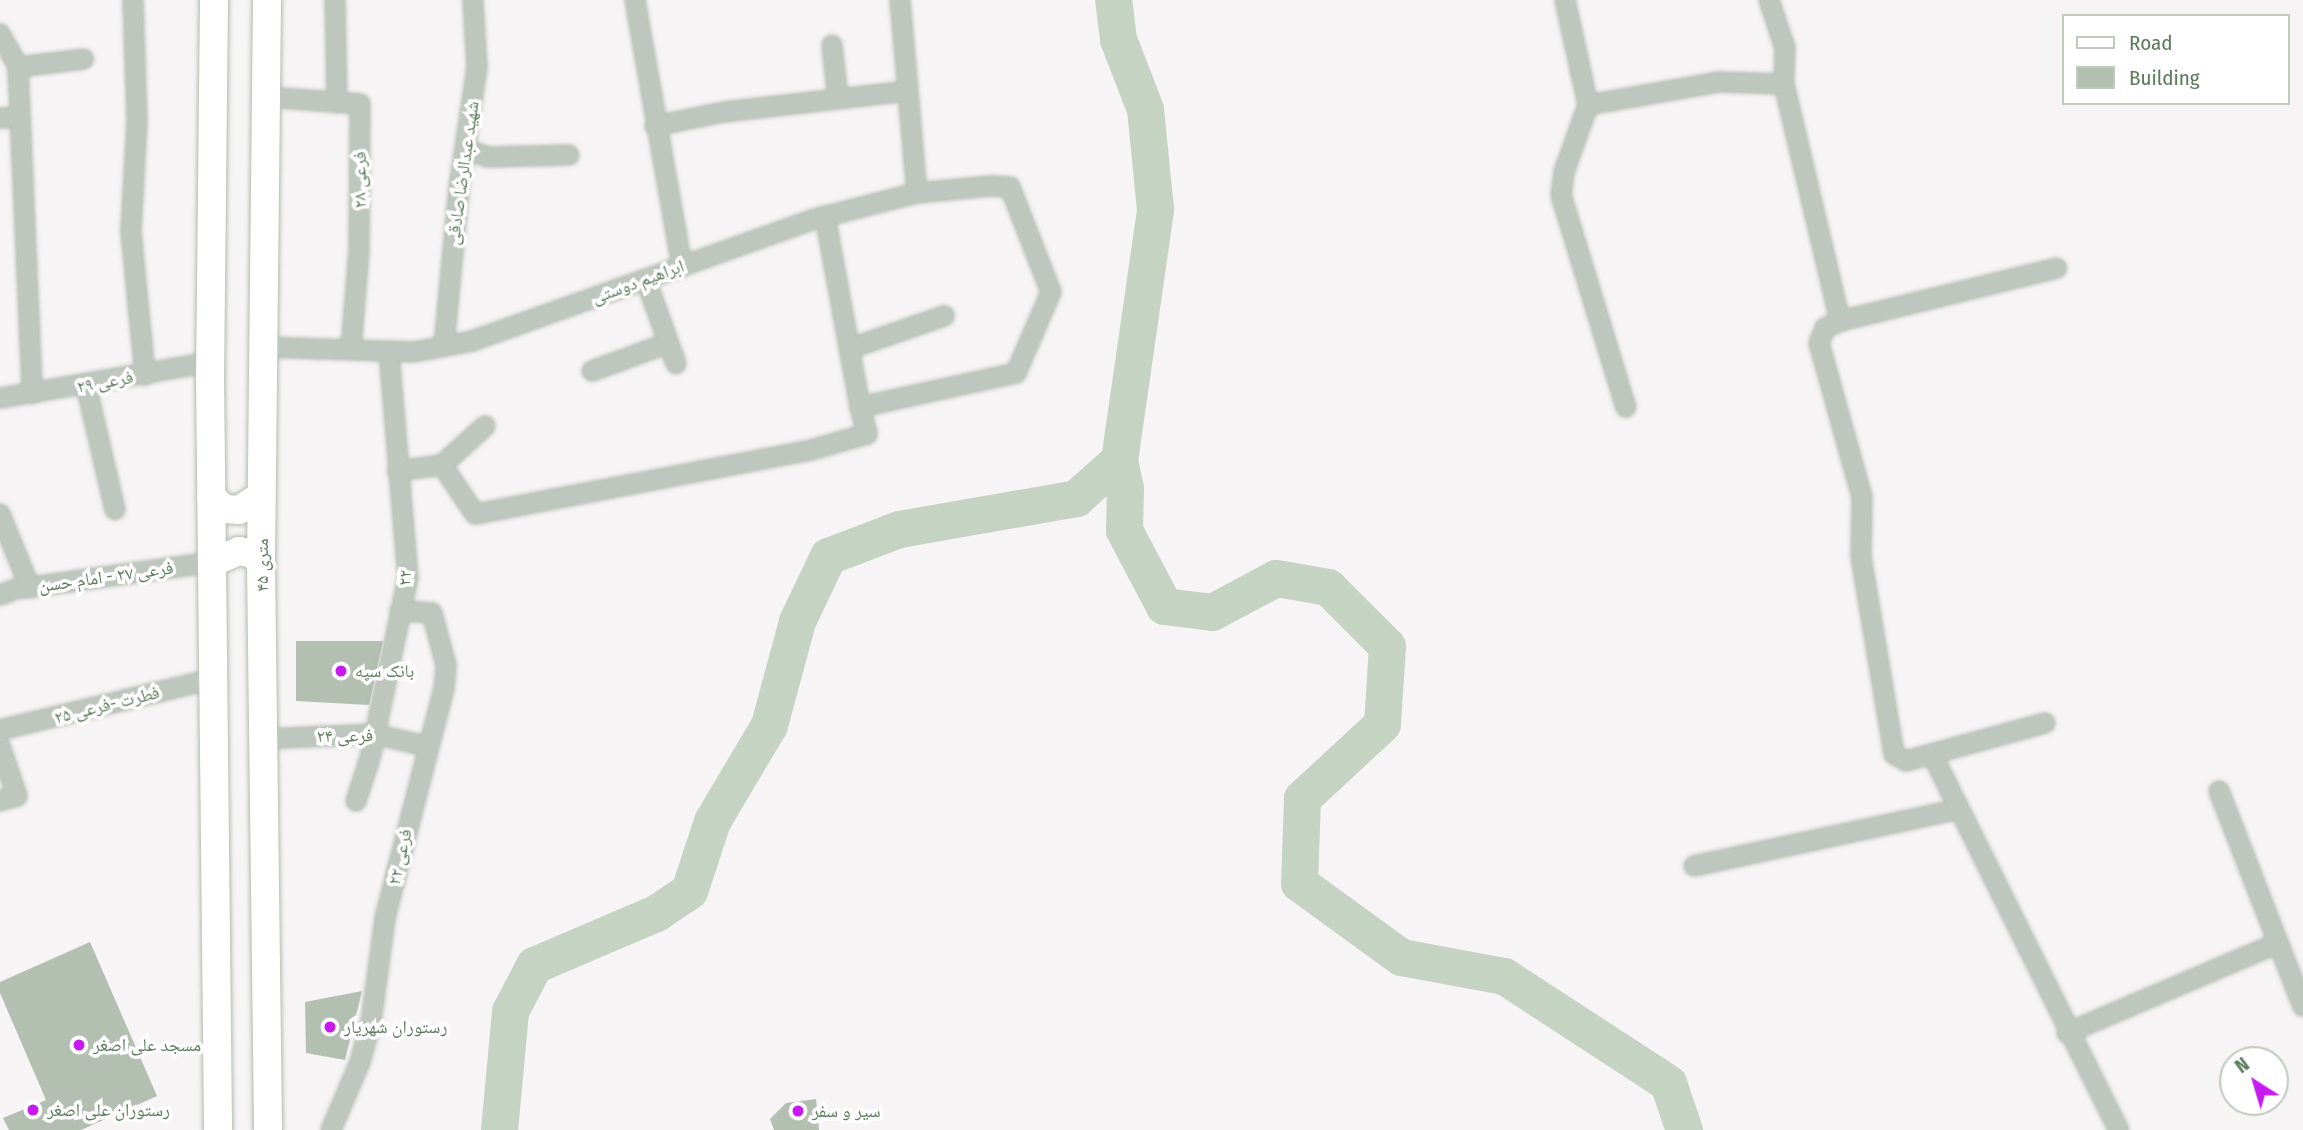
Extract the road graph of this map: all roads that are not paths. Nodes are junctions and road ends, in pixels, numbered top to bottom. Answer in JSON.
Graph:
{"nodes":[{"id":1,"x":133,"y":0,"type":"edge"},
{"id":2,"x":214,"y":0,"type":"edge"},
{"id":3,"x":267,"y":0,"type":"edge"},
{"id":4,"x":335,"y":0,"type":"edge"},
{"id":5,"x":473,"y":0,"type":"edge"},
{"id":6,"x":635,"y":0,"type":"edge"},
{"id":7,"x":900,"y":0,"type":"edge"},
{"id":8,"x":1565,"y":0,"type":"edge"},
{"id":9,"x":1769,"y":0,"type":"edge"},
{"id":10,"x":0,"y":34,"type":"edge"},
{"id":11,"x":832,"y":45,"type":"dead end"},
{"id":12,"x":84,"y":59,"type":"dead end"},
{"id":13,"x":18,"y":67,"type":"junction"},
{"id":14,"x":1784,"y":84,"type":"junction"},
{"id":15,"x":907,"y":90,"type":"junction"},
{"id":16,"x":267,"y":97,"type":"junction"},
{"id":17,"x":838,"y":99,"type":"junction"},
{"id":18,"x":337,"y":103,"type":"junction"},
{"id":19,"x":1588,"y":106,"type":"junction"},
{"id":20,"x":20,"y":117,"type":"junction"},
{"id":21,"x":0,"y":118,"type":"edge"},
{"id":22,"x":655,"y":126,"type":"junction"},
{"id":23,"x":466,"y":149,"type":"junction"},
{"id":24,"x":569,"y":155,"type":"dead end"},
{"id":25,"x":917,"y":193,"type":"junction"},
{"id":26,"x":825,"y":216,"type":"junction"},
{"id":27,"x":682,"y":267,"type":"junction"},
{"id":28,"x":2057,"y":268,"type":"dead end"},
{"id":29,"x":646,"y":280,"type":"junction"},
{"id":30,"x":944,"y":316,"type":"dead end"},
{"id":31,"x":1840,"y":321,"type":"junction"},
{"id":32,"x":668,"y":343,"type":"junction"},
{"id":33,"x":444,"y":346,"type":"junction"},
{"id":34,"x":262,"y":347,"type":"junction"},
{"id":35,"x":351,"y":349,"type":"junction"},
{"id":36,"x":849,"y":349,"type":"junction"},
{"id":37,"x":389,"y":351,"type":"junction"},
{"id":38,"x":210,"y":362,"type":"junction"},
{"id":39,"x":676,"y":364,"type":"dead end"},
{"id":40,"x":592,"y":371,"type":"dead end"},
{"id":41,"x":145,"y":375,"type":"junction"},
{"id":42,"x":86,"y":385,"type":"junction"},
{"id":43,"x":32,"y":394,"type":"junction"},
{"id":44,"x":0,"y":398,"type":"edge"},
{"id":45,"x":860,"y":407,"type":"junction"},
{"id":46,"x":1626,"y":407,"type":"dead end"},
{"id":47,"x":485,"y":426,"type":"dead end"},
{"id":48,"x":442,"y":465,"type":"junction"},
{"id":49,"x":397,"y":471,"type":"junction"},
{"id":50,"x":262,"y":495,"type":"junction"},
{"id":51,"x":211,"y":497,"type":"junction"},
{"id":52,"x":115,"y":510,"type":"dead end"},
{"id":53,"x":0,"y":514,"type":"edge"},
{"id":54,"x":213,"y":562,"type":"junction"},
{"id":55,"x":261,"y":563,"type":"junction"},
{"id":56,"x":30,"y":587,"type":"junction"},
{"id":57,"x":0,"y":595,"type":"edge"},
{"id":58,"x":400,"y":611,"type":"junction"},
{"id":59,"x":213,"y":679,"type":"junction"},
{"id":60,"x":2045,"y":723,"type":"dead end"},
{"id":61,"x":0,"y":730,"type":"edge"},
{"id":62,"x":374,"y":734,"type":"junction"},
{"id":63,"x":263,"y":739,"type":"junction"},
{"id":64,"x":0,"y":746,"type":"edge"},
{"id":65,"x":426,"y":746,"type":"junction"},
{"id":66,"x":1932,"y":754,"type":"junction"},
{"id":67,"x":2219,"y":791,"type":"dead end"},
{"id":68,"x":0,"y":801,"type":"edge"},
{"id":69,"x":356,"y":801,"type":"dead end"},
{"id":70,"x":1959,"y":809,"type":"junction"},
{"id":71,"x":1694,"y":866,"type":"dead end"},
{"id":72,"x":2278,"y":943,"type":"junction"},
{"id":73,"x":2303,"y":1006,"type":"edge"},
{"id":74,"x":2067,"y":1033,"type":"junction"},
{"id":75,"x":218,"y":1130,"type":"edge"},
{"id":76,"x":268,"y":1130,"type":"edge"},
{"id":77,"x":331,"y":1130,"type":"edge"},
{"id":78,"x":2119,"y":1130,"type":"edge"}],
"edges":[{"from":1,"to":41,"type":"street"},
{"from":2,"to":38,"type":"main road"},
{"from":3,"to":16,"type":"main road","name":"۴۵ متری"},
{"from":4,"to":18,"type":"street"},
{"from":5,"to":23,"type":"street","name":"شهید عبدالرضا صادقی"},
{"from":6,"to":22,"type":"street"},
{"from":7,"to":15,"type":"street"},
{"from":8,"to":19,"type":"street"},
{"from":9,"to":14,"type":"street"},
{"from":10,"to":13,"type":"street"},
{"from":11,"to":17,"type":"street"},
{"from":12,"to":13,"type":"street"},
{"from":13,"to":20,"type":"street"},
{"from":14,"to":19,"type":"street"},
{"from":14,"to":31,"type":"street"},
{"from":15,"to":17,"type":"street"},
{"from":15,"to":25,"type":"street"},
{"from":16,"to":18,"type":"street","name":"فرعی ۲۸"},
{"from":16,"to":34,"type":"main road","name":"۴۵ متری"},
{"from":17,"to":22,"type":"street"},
{"from":18,"to":35,"type":"street","name":"فرعی ۲۸"},
{"from":19,"to":46,"type":"street"},
{"from":20,"to":21,"type":"street"},
{"from":20,"to":43,"type":"street"},
{"from":22,"to":27,"type":"street"},
{"from":23,"to":24,"type":"street"},
{"from":23,"to":33,"type":"street","name":"شهید عبدالرضا صادقی"},
{"from":25,"to":26,"type":"street","name":"ابراهیم دوستی"},
{"from":25,"to":45,"type":"street","name":"ابراهیم دوستی"},
{"from":26,"to":27,"type":"street","name":"ابراهیم دوستی"},
{"from":26,"to":36,"type":"street"},
{"from":27,"to":29,"type":"street","name":"ابراهیم دوستی"},
{"from":28,"to":31,"type":"street"},
{"from":29,"to":32,"type":"street"},
{"from":29,"to":33,"type":"street","name":"ابراهیم دوستی"},
{"from":30,"to":36,"type":"street"},
{"from":31,"to":66,"type":"street"},
{"from":32,"to":39,"type":"street"},
{"from":32,"to":40,"type":"street"},
{"from":33,"to":37,"type":"street","name":"ابراهیم دوستی"},
{"from":34,"to":35,"type":"street","name":"ابراهیم دوستی"},
{"from":34,"to":50,"type":"main road","name":"۴۵ متری"},
{"from":35,"to":37,"type":"street","name":"ابراهیم دوستی"},
{"from":36,"to":45,"type":"street"},
{"from":37,"to":49,"type":"street","name":"۲۲"},
{"from":38,"to":41,"type":"street","name":"فرعی ۲۹"},
{"from":38,"to":51,"type":"main road"},
{"from":41,"to":42,"type":"street","name":"فرعی ۲۹"},
{"from":42,"to":43,"type":"street","name":"فرعی ۲۹"},
{"from":42,"to":52,"type":"street"},
{"from":43,"to":44,"type":"street","name":"فرعی ۲۹"},
{"from":45,"to":48,"type":"street"},
{"from":47,"to":48,"type":"street"},
{"from":48,"to":49,"type":"street"},
{"from":49,"to":58,"type":"street","name":"۲۲"},
{"from":50,"to":51,"type":"main road"},
{"from":50,"to":55,"type":"main road","name":"۴۵ متری"},
{"from":51,"to":54,"type":"main road"},
{"from":53,"to":56,"type":"street"},
{"from":54,"to":55,"type":"main road"},
{"from":54,"to":56,"type":"street","name":"فرعی ۲۷ - امام حسن"},
{"from":54,"to":59,"type":"main road"},
{"from":55,"to":63,"type":"main road","name":"۴۵ متری"},
{"from":56,"to":57,"type":"street","name":"فرعی ۲۷ - امام حسن"},
{"from":58,"to":62,"type":"street","name":"۲۲"},
{"from":58,"to":65,"type":"street","name":"فرعی ۲۲"},
{"from":59,"to":61,"type":"street","name":"فطرت -فرعی ۲۵"},
{"from":59,"to":75,"type":"main road"},
{"from":60,"to":66,"type":"street"},
{"from":62,"to":63,"type":"street","name":"فرعی ۲۴"},
{"from":62,"to":65,"type":"street","name":"فرعی ۲۴"},
{"from":62,"to":69,"type":"street","name":"۲۲"},
{"from":63,"to":76,"type":"main road","name":"۴۵ متری"},
{"from":64,"to":68,"type":"street"},
{"from":65,"to":77,"type":"street","name":"فرعی ۲۲"},
{"from":66,"to":70,"type":"street"},
{"from":67,"to":72,"type":"street"},
{"from":70,"to":71,"type":"street"},
{"from":70,"to":74,"type":"street"},
{"from":72,"to":73,"type":"street"},
{"from":72,"to":74,"type":"street"},
{"from":74,"to":78,"type":"street"}]}
